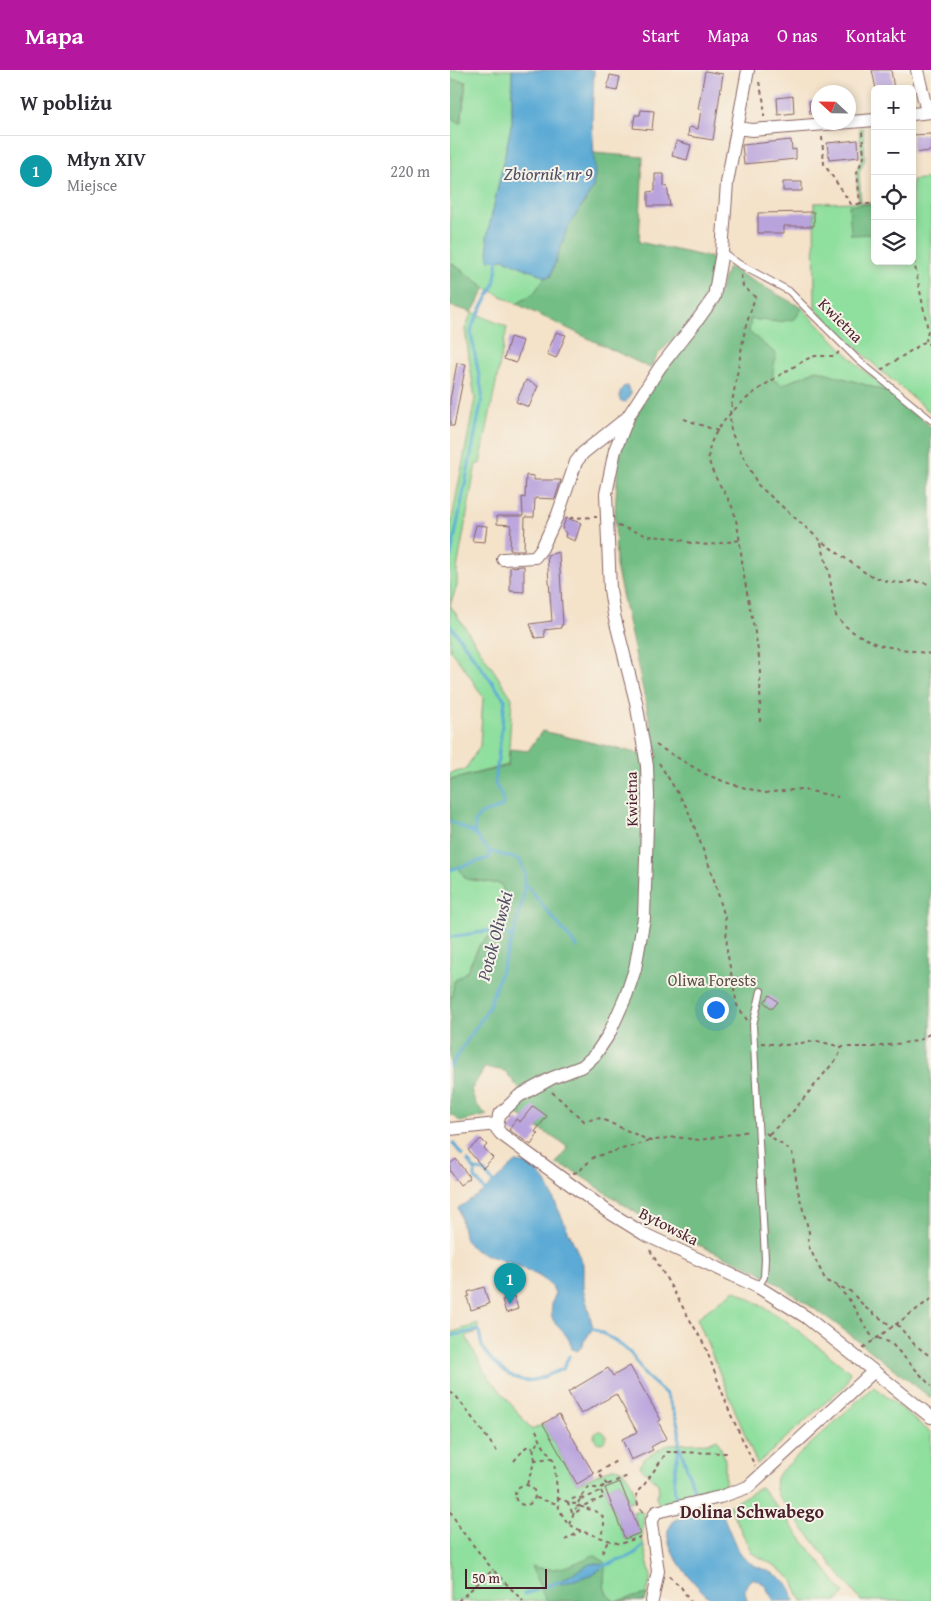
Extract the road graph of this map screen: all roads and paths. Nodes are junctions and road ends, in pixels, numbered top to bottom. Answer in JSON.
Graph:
{"nodes":[{"id":1,"x":748,"y":70,"type":"edge"},
{"id":2,"x":916,"y":70,"type":"edge"},
{"id":3,"x":758,"y":80,"type":"dead end"},
{"id":4,"x":929,"y":112,"type":"edge"},
{"id":5,"x":916,"y":114,"type":"edge"},
{"id":6,"x":871,"y":120,"type":"edge"},
{"id":7,"x":856,"y":122,"type":"edge"},
{"id":8,"x":811,"y":126,"type":"edge"},
{"id":9,"x":737,"y":128,"type":"junction"},
{"id":10,"x":861,"y":128,"type":"dead end"},
{"id":11,"x":765,"y":129,"type":"junction"},
{"id":12,"x":821,"y":130,"type":"edge"},
{"id":13,"x":860,"y":204,"type":"junction"},
{"id":14,"x":871,"y":204,"type":"edge"},
{"id":15,"x":722,"y":252,"type":"junction"},
{"id":16,"x":739,"y":264,"type":"junction"},
{"id":17,"x":915,"y":265,"type":"edge"},
{"id":18,"x":926,"y":341,"type":"junction"},
{"id":19,"x":841,"y":342,"type":"junction"},
{"id":20,"x":931,"y":347,"type":"edge"},
{"id":21,"x":876,"y":375,"type":"junction"},
{"id":22,"x":730,"y":414,"type":"junction"},
{"id":23,"x":630,"y":415,"type":"junction"},
{"id":24,"x":684,"y":419,"type":"dead end"},
{"id":25,"x":931,"y":420,"type":"edge"},
{"id":26,"x":718,"y":431,"type":"junction"},
{"id":27,"x":558,"y":514,"type":"junction"},
{"id":28,"x":607,"y":526,"type":"junction"},
{"id":29,"x":740,"y":540,"type":"junction"},
{"id":30,"x":821,"y":541,"type":"junction"},
{"id":31,"x":503,"y":559,"type":"dead end"},
{"id":32,"x":931,"y":584,"type":"edge"},
{"id":33,"x":931,"y":654,"type":"edge"},
{"id":34,"x":760,"y":722,"type":"dead end"},
{"id":35,"x":644,"y":743,"type":"junction"},
{"id":36,"x":838,"y":797,"type":"dead end"},
{"id":37,"x":761,"y":991,"type":"dead end"},
{"id":38,"x":753,"y":1025,"type":"junction"},
{"id":39,"x":931,"y":1033,"type":"edge"},
{"id":40,"x":754,"y":1043,"type":"junction"},
{"id":41,"x":842,"y":1047,"type":"junction"},
{"id":42,"x":543,"y":1083,"type":"junction"},
{"id":43,"x":497,"y":1124,"type":"junction"},
{"id":44,"x":454,"y":1129,"type":"edge"},
{"id":45,"x":758,"y":1130,"type":"junction"},
{"id":46,"x":769,"y":1134,"type":"junction"},
{"id":47,"x":650,"y":1141,"type":"junction"},
{"id":48,"x":566,"y":1174,"type":"dead end"},
{"id":49,"x":644,"y":1234,"type":"junction"},
{"id":50,"x":837,"y":1286,"type":"junction"},
{"id":51,"x":758,"y":1287,"type":"junction"},
{"id":52,"x":931,"y":1300,"type":"edge"},
{"id":53,"x":897,"y":1324,"type":"junction"},
{"id":54,"x":893,"y":1327,"type":"junction"},
{"id":55,"x":878,"y":1338,"type":"junction"},
{"id":56,"x":874,"y":1340,"type":"junction"},
{"id":57,"x":853,"y":1355,"type":"junction"},
{"id":58,"x":931,"y":1357,"type":"edge"},
{"id":59,"x":874,"y":1372,"type":"junction"},
{"id":60,"x":931,"y":1386,"type":"edge"},
{"id":61,"x":450,"y":1392,"type":"edge"},
{"id":62,"x":931,"y":1417,"type":"edge"},
{"id":63,"x":536,"y":1430,"type":"dead end"},
{"id":64,"x":541,"y":1442,"type":"junction"},
{"id":65,"x":533,"y":1447,"type":"junction"},
{"id":66,"x":729,"y":1453,"type":"dead end"},
{"id":67,"x":499,"y":1454,"type":"dead end"},
{"id":68,"x":552,"y":1458,"type":"junction"},
{"id":69,"x":535,"y":1460,"type":"junction"},
{"id":70,"x":618,"y":1460,"type":"dead end"},
{"id":71,"x":514,"y":1461,"type":"dead end"},
{"id":72,"x":630,"y":1475,"type":"dead end"},
{"id":73,"x":762,"y":1476,"type":"junction"},
{"id":74,"x":527,"y":1485,"type":"junction"},
{"id":75,"x":607,"y":1485,"type":"junction"},
{"id":76,"x":601,"y":1490,"type":"junction"},
{"id":77,"x":581,"y":1497,"type":"junction"},
{"id":78,"x":535,"y":1498,"type":"junction"},
{"id":79,"x":557,"y":1498,"type":"junction"},
{"id":80,"x":569,"y":1502,"type":"junction"},
{"id":81,"x":590,"y":1503,"type":"junction"},
{"id":82,"x":558,"y":1504,"type":"junction"},
{"id":83,"x":577,"y":1505,"type":"junction"},
{"id":84,"x":585,"y":1506,"type":"junction"},
{"id":85,"x":591,"y":1508,"type":"junction"},
{"id":86,"x":450,"y":1511,"type":"edge"},
{"id":87,"x":574,"y":1512,"type":"junction"},
{"id":88,"x":652,"y":1517,"type":"junction"},
{"id":89,"x":568,"y":1524,"type":"junction"},
{"id":90,"x":581,"y":1532,"type":"junction"},
{"id":91,"x":640,"y":1537,"type":"dead end"},
{"id":92,"x":600,"y":1538,"type":"junction"},
{"id":93,"x":565,"y":1540,"type":"dead end"},
{"id":94,"x":608,"y":1540,"type":"junction"},
{"id":95,"x":602,"y":1553,"type":"dead end"},
{"id":96,"x":493,"y":1570,"type":"junction"},
{"id":97,"x":658,"y":1571,"type":"junction"},
{"id":98,"x":458,"y":1601,"type":"edge"},
{"id":99,"x":522,"y":1601,"type":"edge"},
{"id":100,"x":652,"y":1601,"type":"edge"},
{"id":101,"x":690,"y":1601,"type":"edge"}],
"edges":[{"from":1,"to":9,"type":"street","name":"Kwietna"},
{"from":2,"to":4,"type":"street"},
{"from":3,"to":11,"type":"path"},
{"from":4,"to":5,"type":"street"},
{"from":6,"to":7,"type":"street"},
{"from":8,"to":11,"type":"street"},
{"from":9,"to":11,"type":"street"},
{"from":9,"to":15,"type":"street","name":"Kwietna"},
{"from":10,"to":13,"type":"path"},
{"from":12,"to":13,"type":"path"},
{"from":13,"to":14,"type":"path"},
{"from":15,"to":16,"type":"lane","name":"Kwietna"},
{"from":15,"to":23,"type":"street","name":"Kwietna"},
{"from":16,"to":19,"type":"lane","name":"Kwietna"},
{"from":16,"to":22,"type":"path"},
{"from":17,"to":18,"type":"path"},
{"from":18,"to":20,"type":"path"},
{"from":18,"to":21,"type":"path"},
{"from":19,"to":21,"type":"lane","name":"Kwietna"},
{"from":19,"to":22,"type":"path"},
{"from":21,"to":25,"type":"lane","name":"Kwietna"},
{"from":22,"to":26,"type":"path"},
{"from":22,"to":30,"type":"path"},
{"from":23,"to":27,"type":"street","name":"Kwietna"},
{"from":23,"to":28,"type":"street","name":"Kwietna"},
{"from":24,"to":26,"type":"path"},
{"from":26,"to":29,"type":"path"},
{"from":27,"to":28,"type":"path"},
{"from":27,"to":31,"type":"street","name":"Kwietna"},
{"from":28,"to":29,"type":"path"},
{"from":28,"to":35,"type":"street","name":"Kwietna"},
{"from":29,"to":34,"type":"path"},
{"from":30,"to":32,"type":"path"},
{"from":30,"to":33,"type":"path"},
{"from":35,"to":36,"type":"path"},
{"from":35,"to":38,"type":"path"},
{"from":35,"to":42,"type":"street","name":"Kwietna"},
{"from":37,"to":38,"type":"lane"},
{"from":38,"to":40,"type":"lane"},
{"from":39,"to":41,"type":"path"},
{"from":40,"to":41,"type":"path"},
{"from":40,"to":45,"type":"lane"},
{"from":41,"to":46,"type":"path"},
{"from":42,"to":43,"type":"street","name":"Kwietna"},
{"from":42,"to":47,"type":"path"},
{"from":43,"to":44,"type":"street"},
{"from":43,"to":49,"type":"street","name":"Bytowska"},
{"from":45,"to":46,"type":"path"},
{"from":45,"to":47,"type":"path"},
{"from":45,"to":51,"type":"lane"},
{"from":46,"to":50,"type":"path"},
{"from":47,"to":48,"type":"path"},
{"from":49,"to":51,"type":"street","name":"Bytowska"},
{"from":49,"to":73,"type":"path"},
{"from":50,"to":54,"type":"path"},
{"from":50,"to":56,"type":"path"},
{"from":51,"to":57,"type":"street","name":"Bytowska"},
{"from":52,"to":53,"type":"path"},
{"from":53,"to":54,"type":"path"},
{"from":53,"to":58,"type":"path"},
{"from":54,"to":55,"type":"path"},
{"from":55,"to":56,"type":"path"},
{"from":55,"to":60,"type":"path"},
{"from":56,"to":57,"type":"path"},
{"from":57,"to":59,"type":"street","name":"Bytowska"},
{"from":59,"to":62,"type":"street","name":"Bytowska"},
{"from":59,"to":73,"type":"street"},
{"from":61,"to":67,"type":"path"},
{"from":63,"to":64,"type":"path"},
{"from":64,"to":65,"type":"path"},
{"from":64,"to":68,"type":"path"},
{"from":65,"to":69,"type":"path"},
{"from":65,"to":71,"type":"path"},
{"from":66,"to":88,"type":"path"},
{"from":68,"to":69,"type":"path"},
{"from":68,"to":79,"type":"path"},
{"from":69,"to":74,"type":"path"},
{"from":70,"to":75,"type":"path"},
{"from":72,"to":75,"type":"path"},
{"from":73,"to":88,"type":"street"},
{"from":74,"to":78,"type":"path"},
{"from":74,"to":78,"type":"path"},
{"from":75,"to":76,"type":"path"},
{"from":76,"to":77,"type":"path"},
{"from":76,"to":77,"type":"path"},
{"from":76,"to":81,"type":"path"},
{"from":77,"to":80,"type":"path"},
{"from":77,"to":83,"type":"path"},
{"from":77,"to":84,"type":"path"},
{"from":78,"to":82,"type":"path"},
{"from":79,"to":80,"type":"path"},
{"from":79,"to":82,"type":"path"},
{"from":80,"to":83,"type":"path"},
{"from":80,"to":87,"type":"path"},
{"from":81,"to":84,"type":"path"},
{"from":81,"to":85,"type":"path"},
{"from":82,"to":89,"type":"path"},
{"from":83,"to":84,"type":"path"},
{"from":83,"to":87,"type":"path"},
{"from":84,"to":85,"type":"path"},
{"from":84,"to":87,"type":"path"},
{"from":85,"to":92,"type":"path"},
{"from":86,"to":96,"type":"path"},
{"from":87,"to":89,"type":"path"},
{"from":88,"to":97,"type":"street"},
{"from":89,"to":90,"type":"path"},
{"from":90,"to":92,"type":"path"},
{"from":90,"to":93,"type":"path"},
{"from":91,"to":94,"type":"path"},
{"from":92,"to":94,"type":"path"},
{"from":94,"to":95,"type":"path"},
{"from":96,"to":98,"type":"path"},
{"from":96,"to":99,"type":"path"},
{"from":97,"to":100,"type":"street"},
{"from":97,"to":101,"type":"path"}]}
